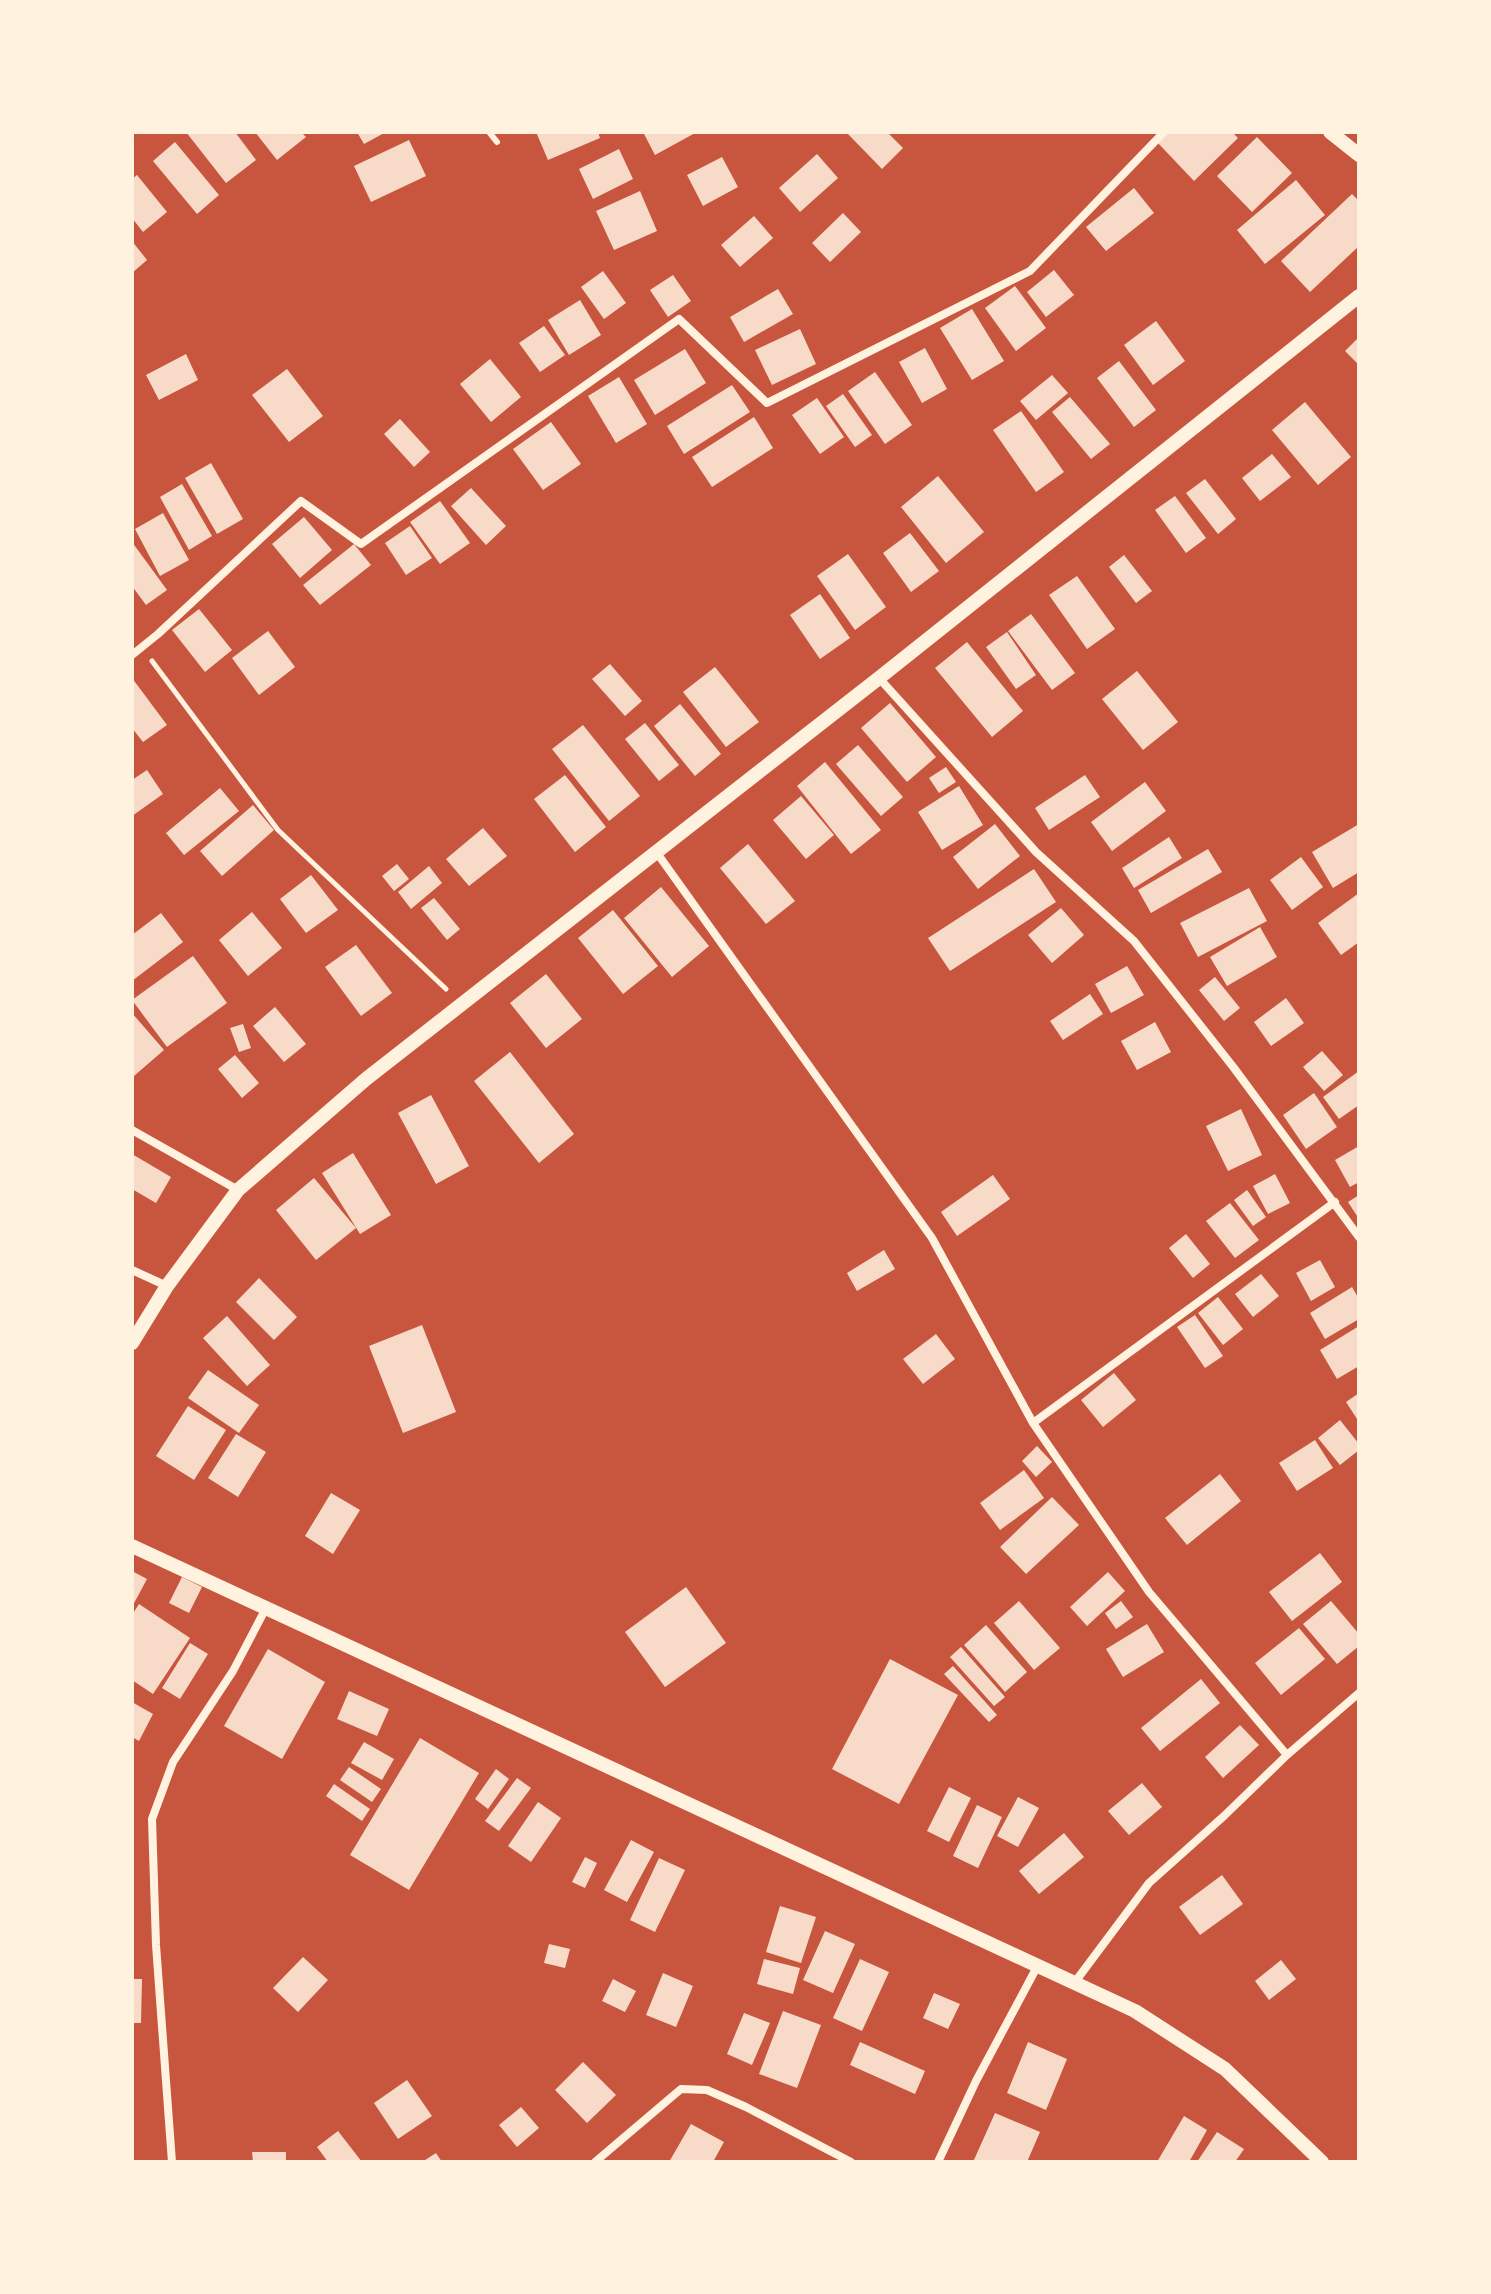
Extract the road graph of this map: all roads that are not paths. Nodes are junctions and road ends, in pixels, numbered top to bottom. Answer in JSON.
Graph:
{"nodes":[{"id":1,"x":489,"y":132,"type":"edge"},
{"id":2,"x":1164,"y":132,"type":"edge"},
{"id":3,"x":1330,"y":132,"type":"edge"},
{"id":4,"x":497,"y":142,"type":"dead end"},
{"id":5,"x":1359,"y":155,"type":"edge"},
{"id":6,"x":1359,"y":296,"type":"edge"},
{"id":7,"x":132,"y":655,"type":"edge"},
{"id":8,"x":879,"y":678,"type":"junction"},
{"id":9,"x":657,"y":853,"type":"junction"},
{"id":10,"x":132,"y":1130,"type":"edge"},
{"id":11,"x":238,"y":1190,"type":"junction"},
{"id":12,"x":1335,"y":1202,"type":"junction"},
{"id":13,"x":1359,"y":1237,"type":"edge"},
{"id":14,"x":132,"y":1270,"type":"edge"},
{"id":15,"x":167,"y":1286,"type":"junction"},
{"id":16,"x":132,"y":1343,"type":"edge"},
{"id":17,"x":1033,"y":1423,"type":"junction"},
{"id":18,"x":132,"y":1546,"type":"edge"},
{"id":19,"x":266,"y":1608,"type":"junction"},
{"id":20,"x":1359,"y":1693,"type":"edge"},
{"id":21,"x":1287,"y":1755,"type":"junction"},
{"id":22,"x":1038,"y":1965,"type":"junction"},
{"id":23,"x":1075,"y":1982,"type":"junction"},
{"id":24,"x":172,"y":2162,"type":"edge"},
{"id":25,"x":595,"y":2162,"type":"edge"},
{"id":26,"x":851,"y":2162,"type":"edge"},
{"id":27,"x":938,"y":2162,"type":"edge"},
{"id":28,"x":1322,"y":2162,"type":"edge"}],
"edges":[{"from":1,"to":4,"type":"lane"},
{"from":2,"to":7,"type":"street"},
{"from":3,"to":5,"type":"street"},
{"from":6,"to":8,"type":"street"},
{"from":8,"to":9,"type":"street"},
{"from":8,"to":12,"type":"street"},
{"from":9,"to":11,"type":"street"},
{"from":9,"to":17,"type":"street"},
{"from":10,"to":11,"type":"street"},
{"from":11,"to":15,"type":"street"},
{"from":12,"to":13,"type":"street"},
{"from":12,"to":17,"type":"street"},
{"from":14,"to":15,"type":"street"},
{"from":15,"to":16,"type":"street"},
{"from":17,"to":21,"type":"street"},
{"from":18,"to":19,"type":"street"},
{"from":19,"to":22,"type":"street"},
{"from":19,"to":24,"type":"street"},
{"from":20,"to":21,"type":"street"},
{"from":21,"to":23,"type":"street"},
{"from":22,"to":23,"type":"street"},
{"from":22,"to":27,"type":"street"},
{"from":23,"to":28,"type":"street"},
{"from":25,"to":26,"type":"street"}]}
